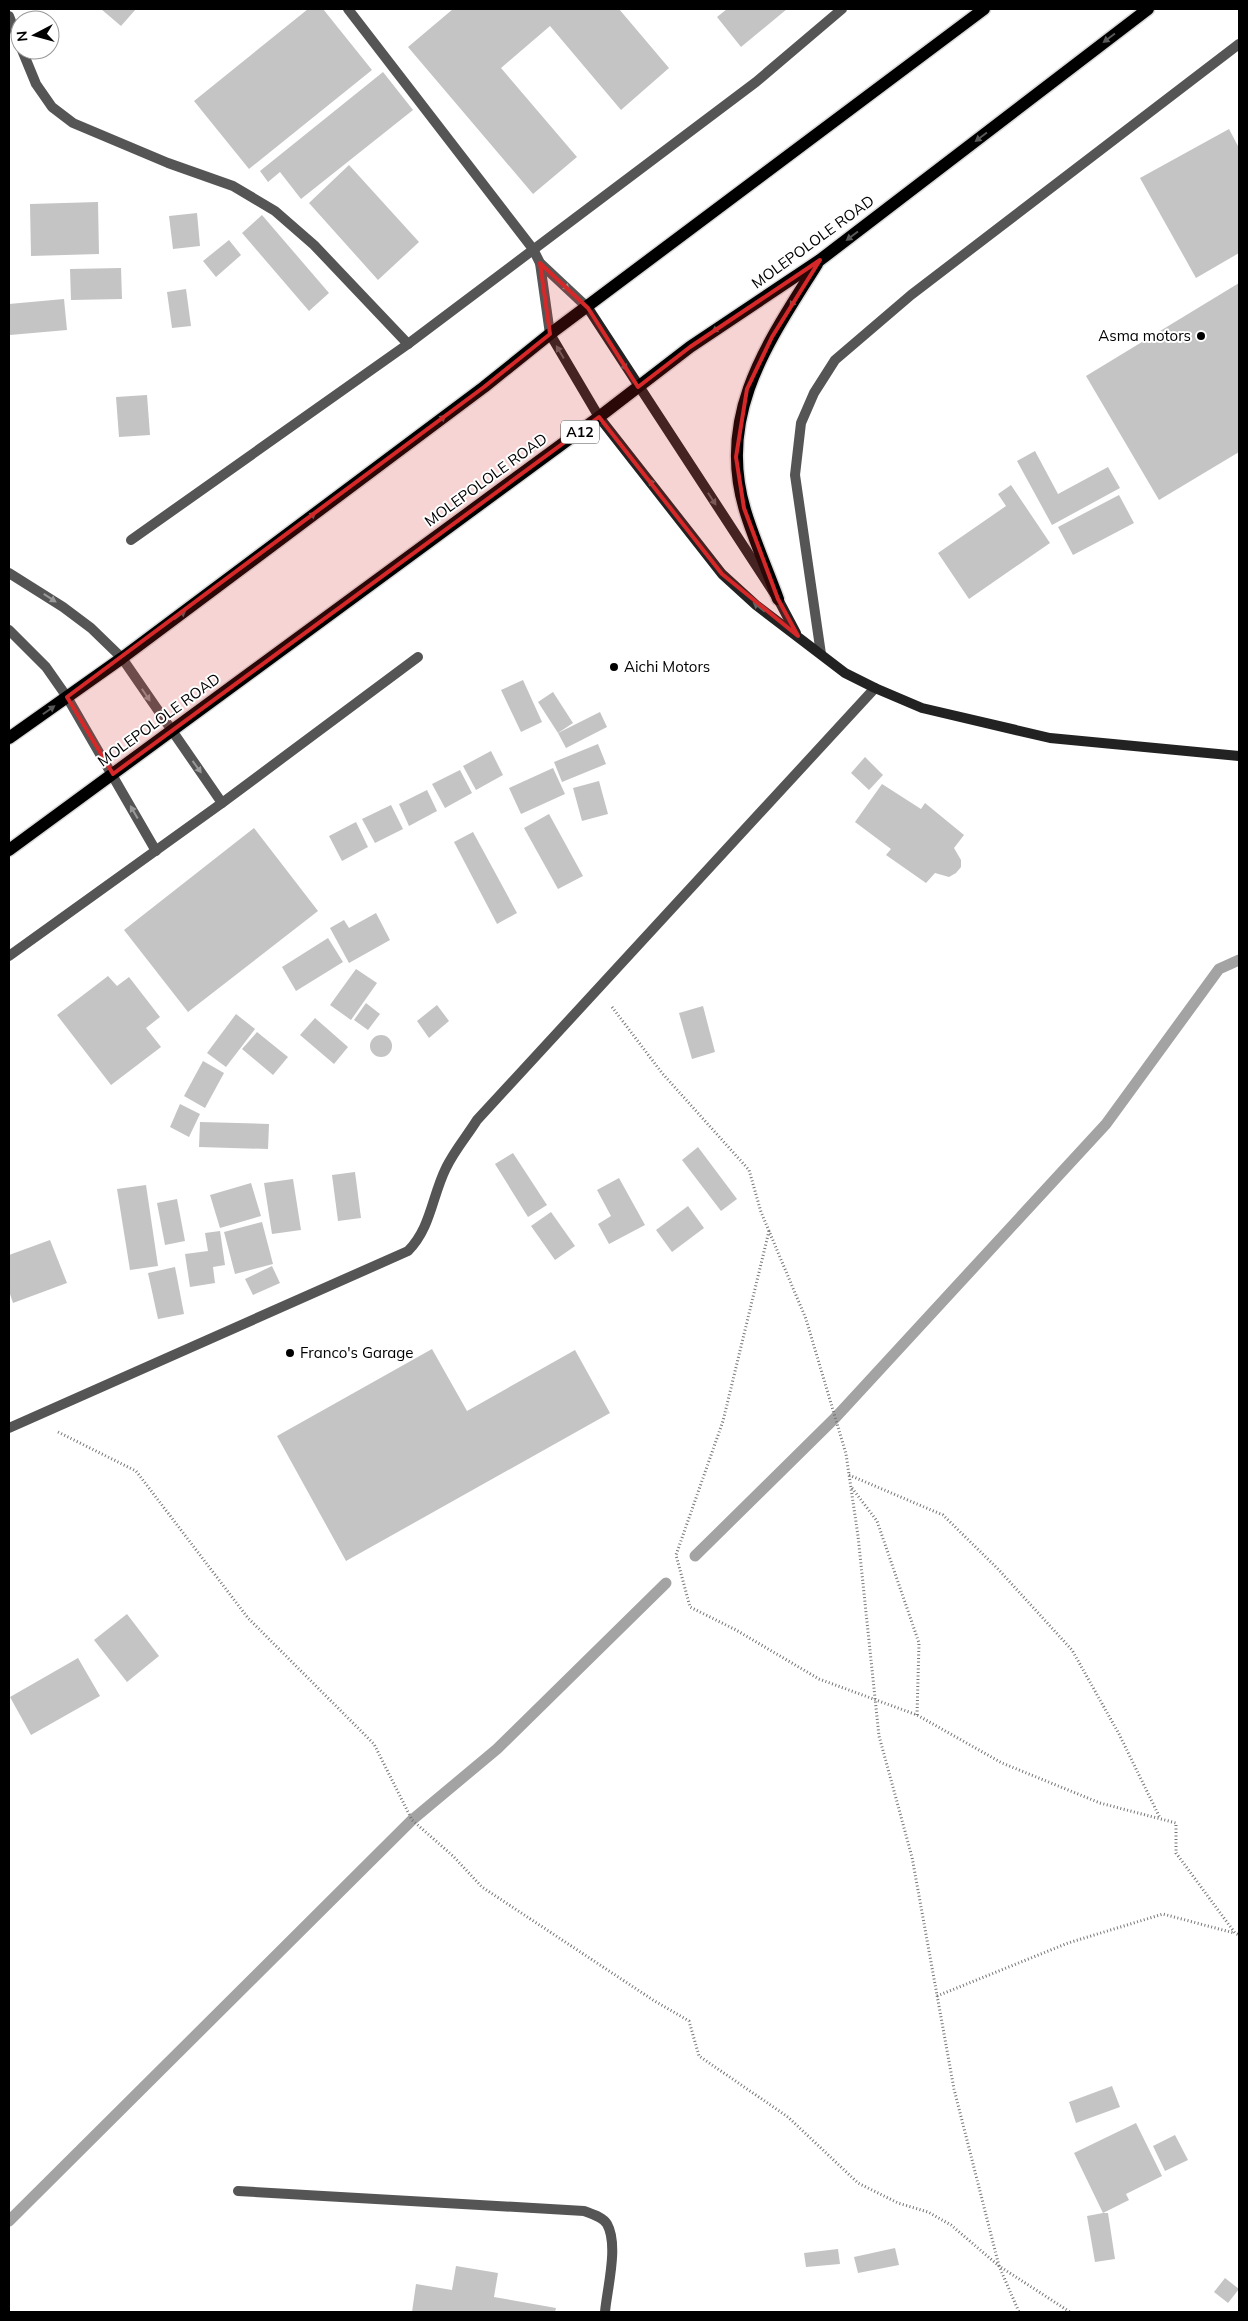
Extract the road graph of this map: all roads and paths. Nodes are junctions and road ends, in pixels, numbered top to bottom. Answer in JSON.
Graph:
{"nodes":[{"id":1,"x":348,"y":9,"type":"edge"},
{"id":2,"x":842,"y":9,"type":"edge"},
{"id":3,"x":984,"y":9,"type":"edge"},
{"id":4,"x":1148,"y":9,"type":"edge"},
{"id":5,"x":1239,"y":44,"type":"edge"},
{"id":6,"x":26,"y":60,"type":"edge"},
{"id":7,"x":533,"y":249,"type":"junction"},
{"id":8,"x":820,"y":260,"type":"junction"},
{"id":9,"x":540,"y":263,"type":"junction"},
{"id":10,"x":588,"y":308,"type":"junction"},
{"id":11,"x":550,"y":334,"type":"junction"},
{"id":12,"x":408,"y":344,"type":"junction"},
{"id":13,"x":638,"y":387,"type":"junction"},
{"id":14,"x":599,"y":418,"type":"junction"},
{"id":15,"x":131,"y":540,"type":"dead end"},
{"id":16,"x":9,"y":573,"type":"edge"},
{"id":17,"x":778,"y":599,"type":"junction"},
{"id":18,"x":9,"y":630,"type":"edge"},
{"id":19,"x":798,"y":636,"type":"junction"},
{"id":20,"x":821,"y":654,"type":"junction"},
{"id":21,"x":418,"y":657,"type":"dead end"},
{"id":22,"x":122,"y":658,"type":"junction"},
{"id":23,"x":875,"y":688,"type":"junction"},
{"id":24,"x":67,"y":697,"type":"junction"},
{"id":25,"x":171,"y":731,"type":"junction"},
{"id":26,"x":9,"y":738,"type":"edge"},
{"id":27,"x":1239,"y":756,"type":"edge"},
{"id":28,"x":113,"y":774,"type":"junction"},
{"id":29,"x":222,"y":803,"type":"junction"},
{"id":30,"x":9,"y":850,"type":"edge"},
{"id":31,"x":156,"y":851,"type":"junction"},
{"id":32,"x":9,"y":956,"type":"edge"},
{"id":33,"x":598,"y":988,"type":"junction"},
{"id":34,"x":769,"y":1231,"type":"junction"},
{"id":35,"x":31,"y":1418,"type":"junction"},
{"id":36,"x":9,"y":1428,"type":"edge"},
{"id":37,"x":849,"y":1475,"type":"junction"},
{"id":38,"x":851,"y":1486,"type":"junction"},
{"id":39,"x":875,"y":1700,"type":"junction"},
{"id":40,"x":917,"y":1715,"type":"junction"},
{"id":41,"x":1160,"y":1819,"type":"junction"},
{"id":42,"x":1235,"y":1933,"type":"junction"},
{"id":43,"x":1239,"y":1935,"type":"edge"},
{"id":44,"x":937,"y":1996,"type":"junction"},
{"id":45,"x":238,"y":2191,"type":"dead end"},
{"id":46,"x":999,"y":2266,"type":"junction"},
{"id":47,"x":604,"y":2312,"type":"edge"},
{"id":48,"x":1019,"y":2312,"type":"edge"},
{"id":49,"x":1070,"y":2312,"type":"edge"}],
"edges":[{"from":1,"to":7,"type":"street"},
{"from":2,"to":7,"type":"street"},
{"from":3,"to":10,"type":"main road"},
{"from":4,"to":8,"type":"main road","name":"MOLEPOLOLE ROAD","number":"A12","one_way":true},
{"from":5,"to":20,"type":"street"},
{"from":6,"to":12,"type":"street"},
{"from":7,"to":9,"type":"street"},
{"from":7,"to":12,"type":"street"},
{"from":8,"to":13,"type":"main road","name":"MOLEPOLOLE ROAD","number":"A12","one_way":true},
{"from":8,"to":17,"type":"main road","one_way":true},
{"from":9,"to":10,"type":"street","one_way":true},
{"from":9,"to":11,"type":"street"},
{"from":10,"to":11,"type":"main road"},
{"from":10,"to":13,"type":"street","one_way":true},
{"from":14,"to":11,"type":"street","one_way":true},
{"from":22,"to":11,"type":"main road","one_way":true},
{"from":12,"to":15,"type":"street"},
{"from":13,"to":14,"type":"main road","name":"MOLEPOLOLE ROAD","number":"A12"},
{"from":13,"to":17,"type":"street","one_way":true},
{"from":19,"to":14,"type":"street","one_way":true},
{"from":14,"to":25,"type":"main road","name":"MOLEPOLOLE ROAD","number":"A12"},
{"from":16,"to":22,"type":"street","one_way":true},
{"from":17,"to":19,"type":"street"},
{"from":18,"to":24,"type":"street"},
{"from":19,"to":20,"type":"street"},
{"from":20,"to":23,"type":"street"},
{"from":21,"to":29,"type":"street"},
{"from":22,"to":24,"type":"main road"},
{"from":22,"to":25,"type":"street","one_way":true},
{"from":23,"to":27,"type":"street"},
{"from":23,"to":33,"type":"street"},
{"from":26,"to":24,"type":"main road","one_way":true},
{"from":24,"to":28,"type":"street"},
{"from":25,"to":28,"type":"main road","name":"MOLEPOLOLE ROAD","number":"A12"},
{"from":25,"to":29,"type":"street","one_way":true},
{"from":28,"to":30,"type":"main road","name":"MOLEPOLOLE ROAD","number":"A12"},
{"from":31,"to":28,"type":"street","one_way":true},
{"from":29,"to":31,"type":"street"},
{"from":31,"to":32,"type":"street"},
{"from":33,"to":34,"type":"path"},
{"from":33,"to":35,"type":"street"},
{"from":34,"to":37,"type":"path"},
{"from":34,"to":39,"type":"path"},
{"from":35,"to":36,"type":"street"},
{"from":35,"to":46,"type":"path"},
{"from":37,"to":38,"type":"path"},
{"from":37,"to":41,"type":"path"},
{"from":38,"to":39,"type":"path"},
{"from":38,"to":40,"type":"path"},
{"from":39,"to":40,"type":"path"},
{"from":39,"to":44,"type":"path"},
{"from":40,"to":41,"type":"path"},
{"from":41,"to":42,"type":"path"},
{"from":42,"to":43,"type":"path"},
{"from":42,"to":44,"type":"path"},
{"from":44,"to":46,"type":"path"},
{"from":45,"to":47,"type":"street"},
{"from":46,"to":48,"type":"path"},
{"from":46,"to":49,"type":"path"}]}
